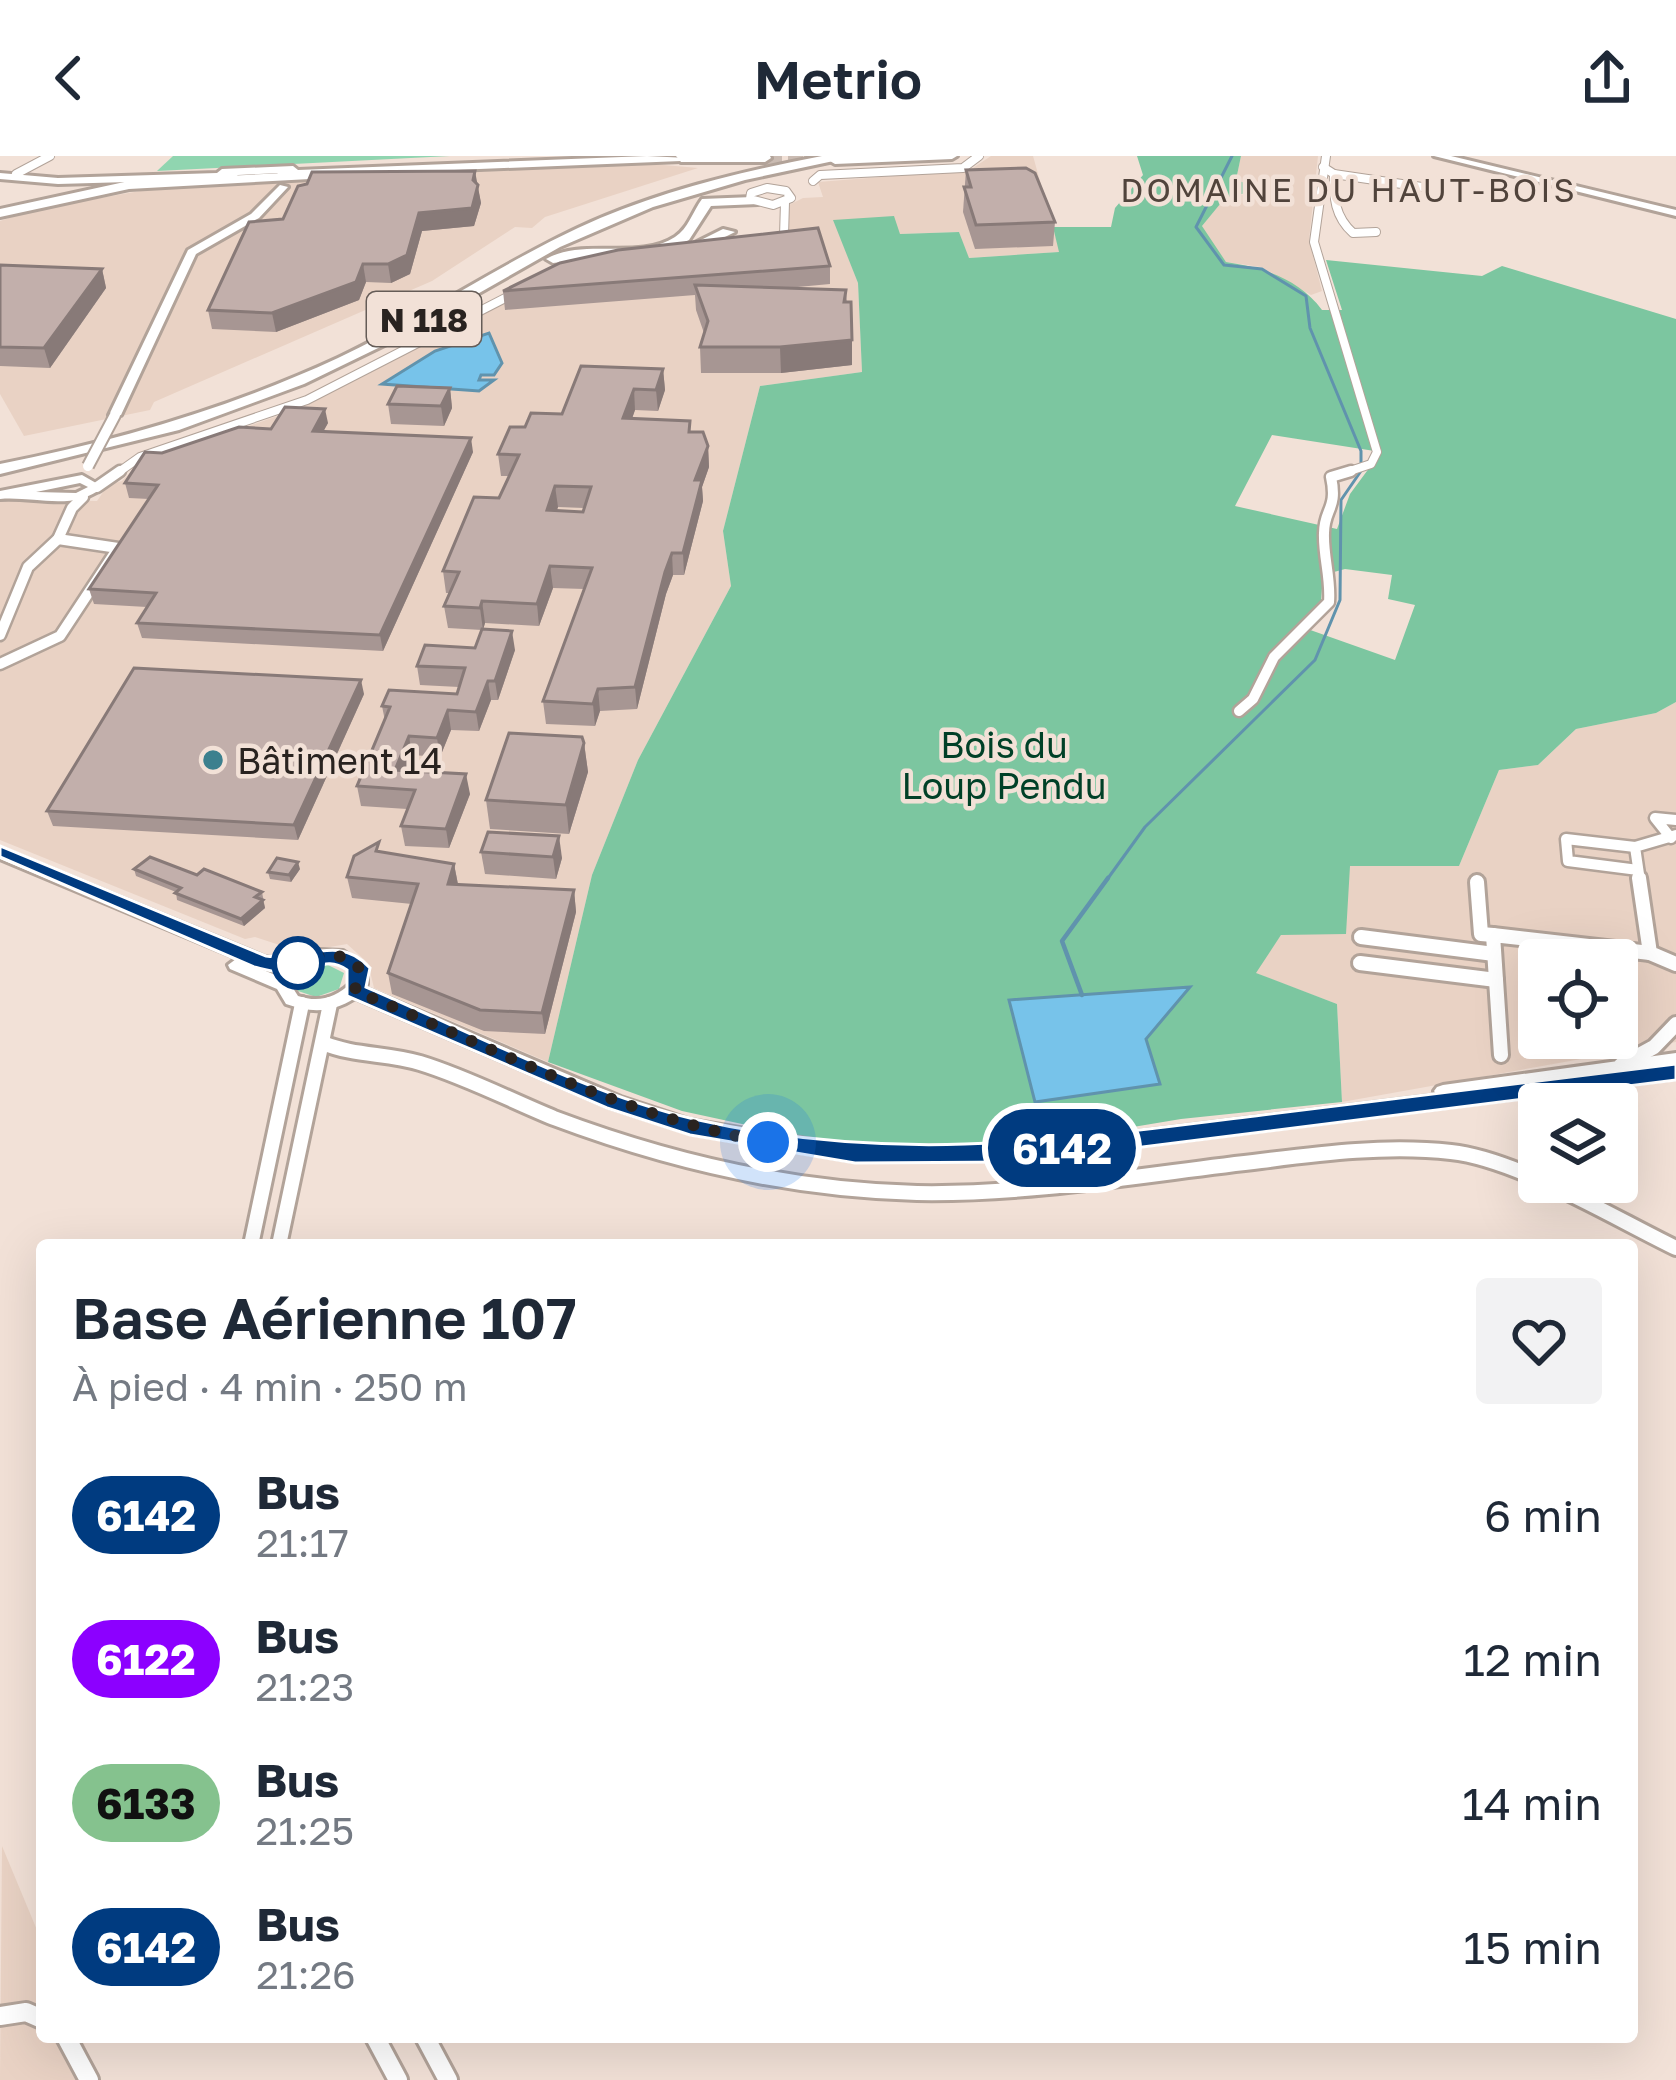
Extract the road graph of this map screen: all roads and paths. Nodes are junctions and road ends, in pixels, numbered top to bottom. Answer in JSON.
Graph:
{"nodes":[{"id":1,"x":50,"y":156,"type":"edge"},
{"id":2,"x":598,"y":156,"type":"edge"},
{"id":3,"x":798,"y":156,"type":"edge"},
{"id":4,"x":916,"y":156,"type":"edge"},
{"id":5,"x":956,"y":156,"type":"edge"},
{"id":6,"x":1326,"y":156,"type":"edge"},
{"id":7,"x":1428,"y":156,"type":"edge"},
{"id":8,"x":1439,"y":156,"type":"edge"},
{"id":9,"x":681,"y":158,"type":"edge"},
{"id":10,"x":842,"y":158,"type":"edge"},
{"id":11,"x":761,"y":159,"type":"edge"},
{"id":12,"x":975,"y":159,"type":"edge"},
{"id":13,"x":1323,"y":167,"type":"junction"},
{"id":14,"x":433,"y":168,"type":"junction"},
{"id":15,"x":1486,"y":168,"type":"junction"},
{"id":16,"x":5,"y":174,"type":"edge"},
{"id":17,"x":225,"y":174,"type":"junction"},
{"id":18,"x":1334,"y":174,"type":"junction"},
{"id":19,"x":305,"y":176,"type":"junction"},
{"id":20,"x":741,"y":177,"type":"junction"},
{"id":21,"x":268,"y":178,"type":"junction"},
{"id":22,"x":45,"y":181,"type":"junction"},
{"id":23,"x":813,"y":181,"type":"dead end"},
{"id":24,"x":283,"y":187,"type":"junction"},
{"id":25,"x":1422,"y":187,"type":"dead end"},
{"id":26,"x":756,"y":199,"type":"junction"},
{"id":27,"x":785,"y":202,"type":"junction"},
{"id":28,"x":0,"y":203,"type":"edge"},
{"id":29,"x":0,"y":213,"type":"edge"},
{"id":30,"x":1676,"y":213,"type":"edge"},
{"id":31,"x":782,"y":225,"type":"junction"},
{"id":32,"x":728,"y":232,"type":"edge"},
{"id":33,"x":1376,"y":232,"type":"dead end"},
{"id":34,"x":766,"y":244,"type":"edge"},
{"id":35,"x":720,"y":249,"type":"edge"},
{"id":36,"x":204,"y":253,"type":"junction"},
{"id":37,"x":541,"y":264,"type":"junction"},
{"id":38,"x":581,"y":268,"type":"edge"},
{"id":39,"x":524,"y":287,"type":"edge"},
{"id":40,"x":275,"y":390,"type":"junction"},
{"id":41,"x":118,"y":414,"type":"junction"},
{"id":42,"x":0,"y":457,"type":"edge"},
{"id":43,"x":0,"y":469,"type":"edge"},
{"id":44,"x":82,"y":479,"type":"junction"},
{"id":45,"x":0,"y":495,"type":"edge"},
{"id":46,"x":82,"y":497,"type":"junction"},
{"id":47,"x":58,"y":539,"type":"junction"},
{"id":48,"x":0,"y":635,"type":"edge"},
{"id":49,"x":0,"y":664,"type":"edge"},
{"id":50,"x":1239,"y":711,"type":"dead end"},
{"id":51,"x":1676,"y":820,"type":"edge"},
{"id":52,"x":1674,"y":838,"type":"edge"},
{"id":53,"x":1635,"y":847,"type":"junction"},
{"id":54,"x":0,"y":853,"type":"edge"},
{"id":55,"x":0,"y":864,"type":"edge"},
{"id":56,"x":1638,"y":870,"type":"junction"},
{"id":57,"x":1477,"y":882,"type":"dead end"},
{"id":58,"x":1493,"y":935,"type":"junction"},
{"id":59,"x":1361,"y":937,"type":"dead end"},
{"id":60,"x":1494,"y":953,"type":"junction"},
{"id":61,"x":1649,"y":953,"type":"junction"},
{"id":62,"x":1360,"y":963,"type":"dead end"},
{"id":63,"x":1676,"y":964,"type":"edge"},
{"id":64,"x":292,"y":967,"type":"junction"},
{"id":65,"x":1496,"y":980,"type":"junction"},
{"id":66,"x":283,"y":985,"type":"junction"},
{"id":67,"x":355,"y":991,"type":"junction"},
{"id":68,"x":302,"y":1004,"type":"junction"},
{"id":69,"x":331,"y":1004,"type":"junction"},
{"id":70,"x":1675,"y":1027,"type":"edge"},
{"id":71,"x":323,"y":1043,"type":"junction"},
{"id":72,"x":1502,"y":1054,"type":"dead end"},
{"id":73,"x":1676,"y":1059,"type":"edge"},
{"id":74,"x":1621,"y":1065,"type":"junction"},
{"id":75,"x":1676,"y":1072,"type":"edge"},
{"id":76,"x":1387,"y":1106,"type":"junction"},
{"id":77,"x":252,"y":1239,"type":"edge"},
{"id":78,"x":280,"y":1239,"type":"edge"},
{"id":79,"x":1676,"y":1248,"type":"edge"},
{"id":80,"x":0,"y":2016,"type":"edge"},
{"id":81,"x":36,"y":2016,"type":"edge"},
{"id":82,"x":69,"y":2043,"type":"edge"},
{"id":83,"x":378,"y":2043,"type":"edge"},
{"id":84,"x":428,"y":2043,"type":"edge"},
{"id":85,"x":89,"y":2080,"type":"edge"},
{"id":86,"x":398,"y":2080,"type":"edge"},
{"id":87,"x":448,"y":2080,"type":"edge"}],
"edges":[{"from":1,"to":16,"type":"street"},
{"from":2,"to":17,"type":"main road"},
{"from":3,"to":42,"type":"highway","number":"N 118"},
{"from":4,"to":10,"type":"highway"},
{"from":5,"to":10,"type":"street"},
{"from":5,"to":12,"type":"street"},
{"from":6,"to":13,"type":"street"},
{"from":7,"to":15,"type":"street"},
{"from":8,"to":15,"type":"street"},
{"from":9,"to":11,"type":"highway"},
{"from":9,"to":14,"type":"main road"},
{"from":10,"to":20,"type":"highway","number":"N 118"},
{"from":12,"to":23,"type":"street"},
{"from":13,"to":18,"type":"street"},
{"from":13,"to":50,"type":"street"},
{"from":14,"to":17,"type":"main road"},
{"from":14,"to":19,"type":"main road"},
{"from":15,"to":30,"type":"street"},
{"from":16,"to":17,"type":"main road"},
{"from":16,"to":22,"type":"main road"},
{"from":17,"to":22,"type":"main road"},
{"from":18,"to":25,"type":"street"},
{"from":18,"to":33,"type":"street"},
{"from":19,"to":21,"type":"highway"},
{"from":19,"to":24,"type":"main road"},
{"from":20,"to":26,"type":"highway"},
{"from":20,"to":40,"type":"highway","number":"N 118"},
{"from":21,"to":24,"type":"highway"},
{"from":21,"to":29,"type":"highway"},
{"from":22,"to":28,"type":"highway"},
{"from":24,"to":36,"type":"street"},
{"from":26,"to":27,"type":"street"},
{"from":26,"to":27,"type":"street"},
{"from":26,"to":31,"type":"street"},
{"from":26,"to":37,"type":"highway"},
{"from":27,"to":31,"type":"street"},
{"from":31,"to":34,"type":"street"},
{"from":32,"to":37,"type":"highway"},
{"from":35,"to":38,"type":"street"},
{"from":36,"to":41,"type":"street"},
{"from":36,"to":41,"type":"street"},
{"from":37,"to":40,"type":"highway"},
{"from":39,"to":44,"type":"street"},
{"from":40,"to":43,"type":"highway","number":"N 118"},
{"from":41,"to":44,"type":"street","bridge":true},
{"from":44,"to":45,"type":"street"},
{"from":44,"to":46,"type":"street"},
{"from":44,"to":46,"type":"street"},
{"from":46,"to":47,"type":"street"},
{"from":47,"to":48,"type":"street"},
{"from":47,"to":49,"type":"street"},
{"from":51,"to":52,"type":"street"},
{"from":52,"to":53,"type":"street"},
{"from":53,"to":56,"type":"street"},
{"from":53,"to":56,"type":"street"},
{"from":54,"to":64,"type":"street"},
{"from":55,"to":66,"type":"street"},
{"from":56,"to":61,"type":"street"},
{"from":57,"to":58,"type":"street"},
{"from":58,"to":60,"type":"street"},
{"from":58,"to":61,"type":"street"},
{"from":59,"to":60,"type":"street"},
{"from":60,"to":65,"type":"street"},
{"from":61,"to":63,"type":"street"},
{"from":62,"to":65,"type":"street"},
{"from":64,"to":66,"type":"street"},
{"from":64,"to":67,"type":"street"},
{"from":65,"to":72,"type":"street"},
{"from":66,"to":68,"type":"street"},
{"from":67,"to":69,"type":"street"},
{"from":67,"to":76,"type":"street"},
{"from":68,"to":69,"type":"street"},
{"from":68,"to":77,"type":"street"},
{"from":69,"to":71,"type":"street"},
{"from":70,"to":74,"type":"street"},
{"from":71,"to":78,"type":"street"},
{"from":71,"to":79,"type":"street"},
{"from":73,"to":74,"type":"street"},
{"from":74,"to":76,"type":"street"},
{"from":75,"to":76,"type":"street"},
{"from":80,"to":81,"type":"street"},
{"from":82,"to":85,"type":"street"},
{"from":83,"to":86,"type":"street"},
{"from":84,"to":87,"type":"street"}]}
